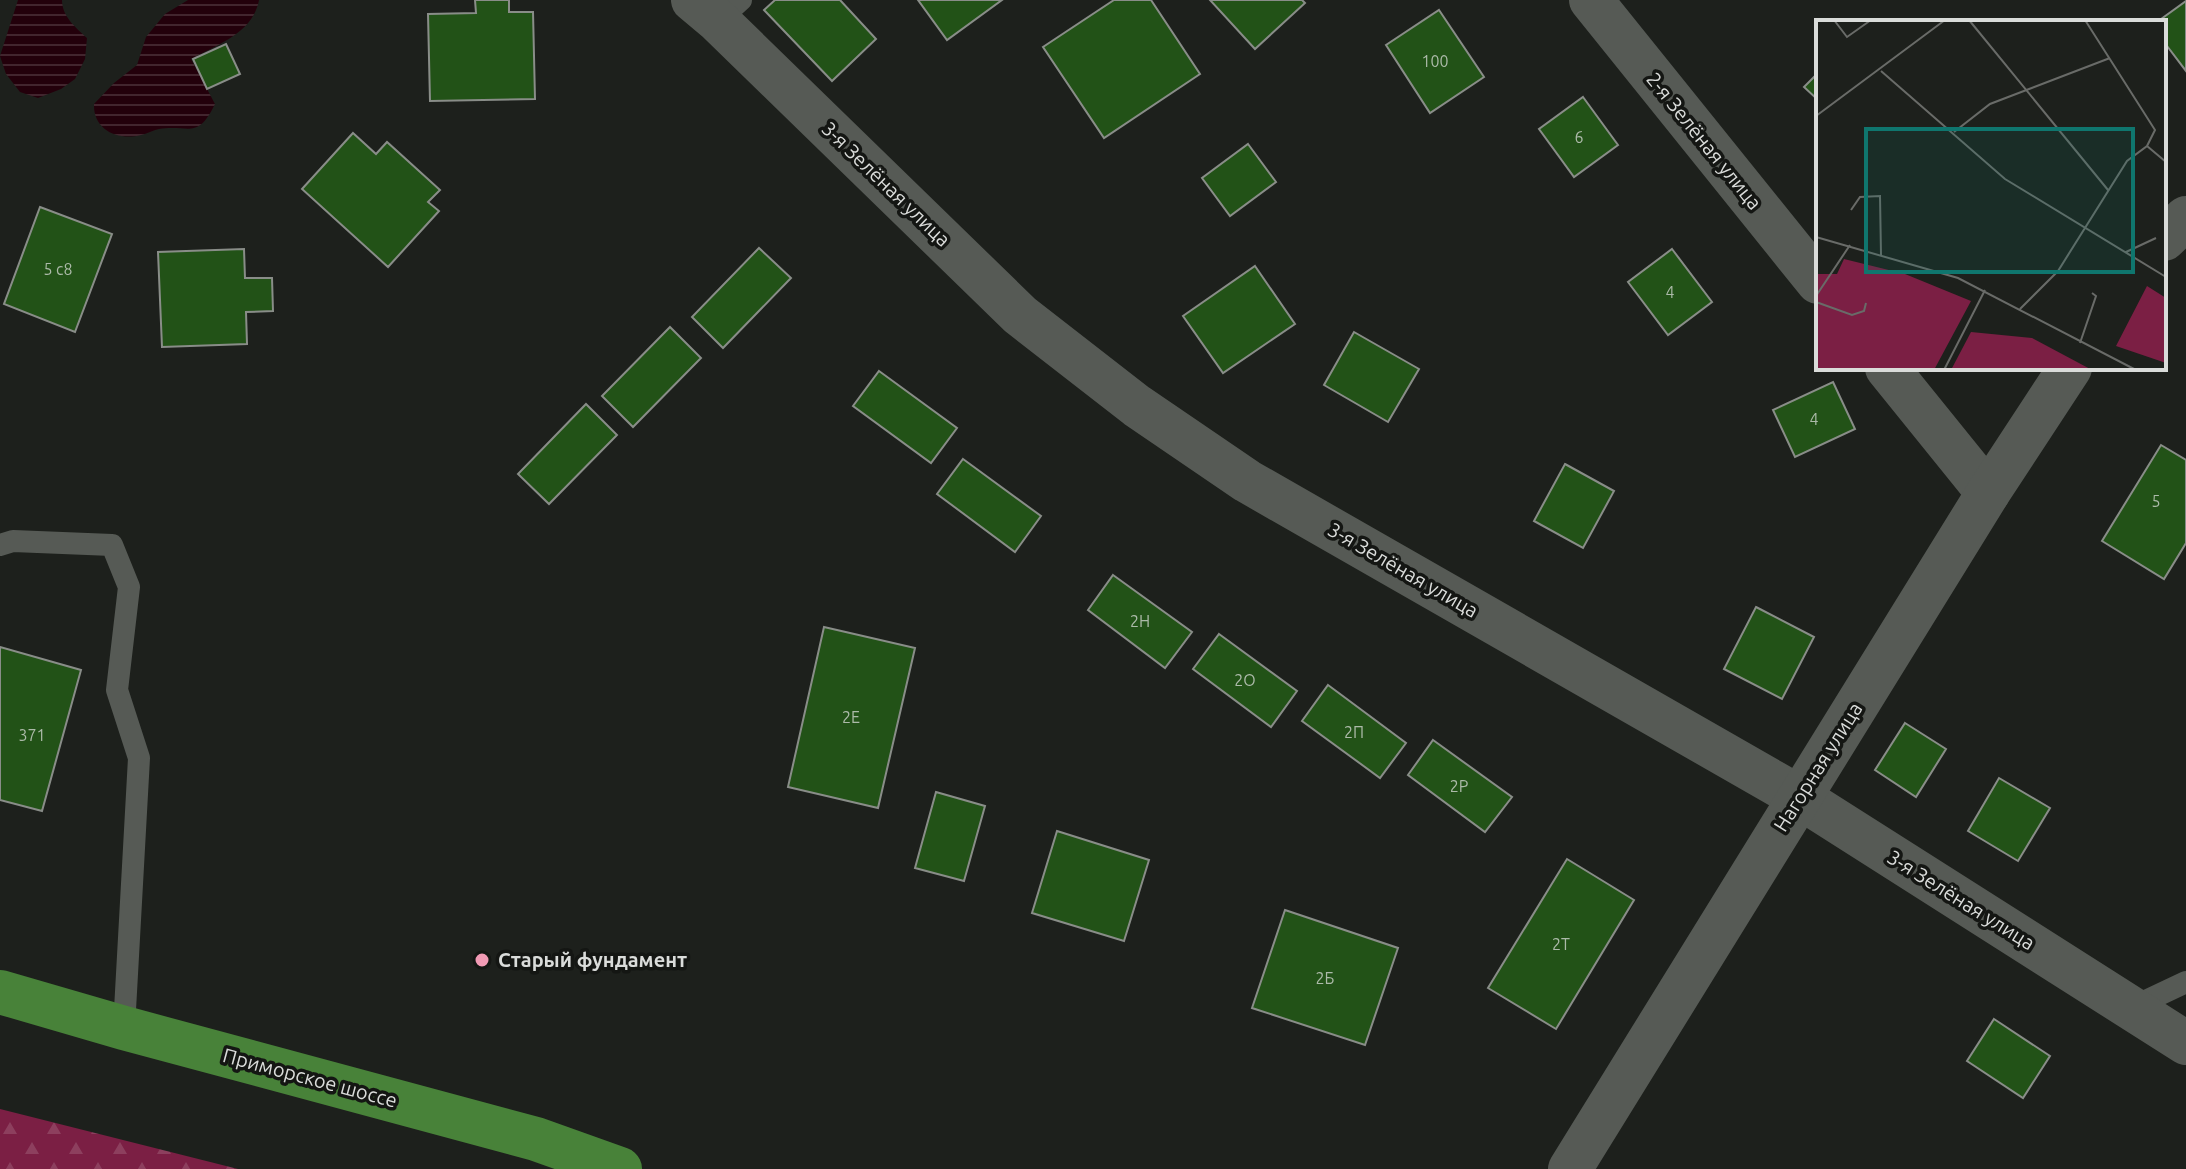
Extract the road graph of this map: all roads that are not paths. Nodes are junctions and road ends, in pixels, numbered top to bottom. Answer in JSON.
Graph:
{"nodes":[{"id":1,"x":1591,"y":0,"type":"edge"},
{"id":2,"x":718,"y":7,"type":"edge"},
{"id":3,"x":2186,"y":218,"type":"edge"},
{"id":4,"x":2166,"y":237,"type":"edge"},
{"id":5,"x":1816,"y":280,"type":"edge"},
{"id":6,"x":1889,"y":370,"type":"edge"},
{"id":7,"x":2069,"y":370,"type":"edge"},
{"id":8,"x":1988,"y":493,"type":"junction"},
{"id":9,"x":0,"y":545,"type":"edge"},
{"id":10,"x":1799,"y":797,"type":"junction"},
{"id":11,"x":2186,"y":982,"type":"edge"},
{"id":12,"x":0,"y":992,"type":"edge"},
{"id":13,"x":2131,"y":1008,"type":"junction"},
{"id":14,"x":124,"y":1028,"type":"junction"},
{"id":15,"x":2186,"y":1043,"type":"edge"},
{"id":16,"x":620,"y":1169,"type":"edge"},
{"id":17,"x":1570,"y":1169,"type":"edge"}],
"edges":[{"from":1,"to":5,"type":"street","name":"2-я Зелёная улица"},
{"from":2,"to":10,"type":"street","name":"3-я Зелёная улица"},
{"from":3,"to":4,"type":"street"},
{"from":6,"to":8,"type":"street"},
{"from":7,"to":8,"type":"street","name":"Нагорная улица"},
{"from":8,"to":10,"type":"street","name":"Нагорная улица"},
{"from":9,"to":14,"type":"lane"},
{"from":10,"to":13,"type":"street","name":"3-я Зелёная улица"},
{"from":10,"to":17,"type":"street","name":"Нагорная улица"},
{"from":11,"to":13,"type":"lane"},
{"from":12,"to":14,"type":"main road","name":"Приморское шоссе"},
{"from":13,"to":15,"type":"street","name":"3-я Зелёная улица"},
{"from":14,"to":16,"type":"main road","name":"Приморское шоссе"}]}
